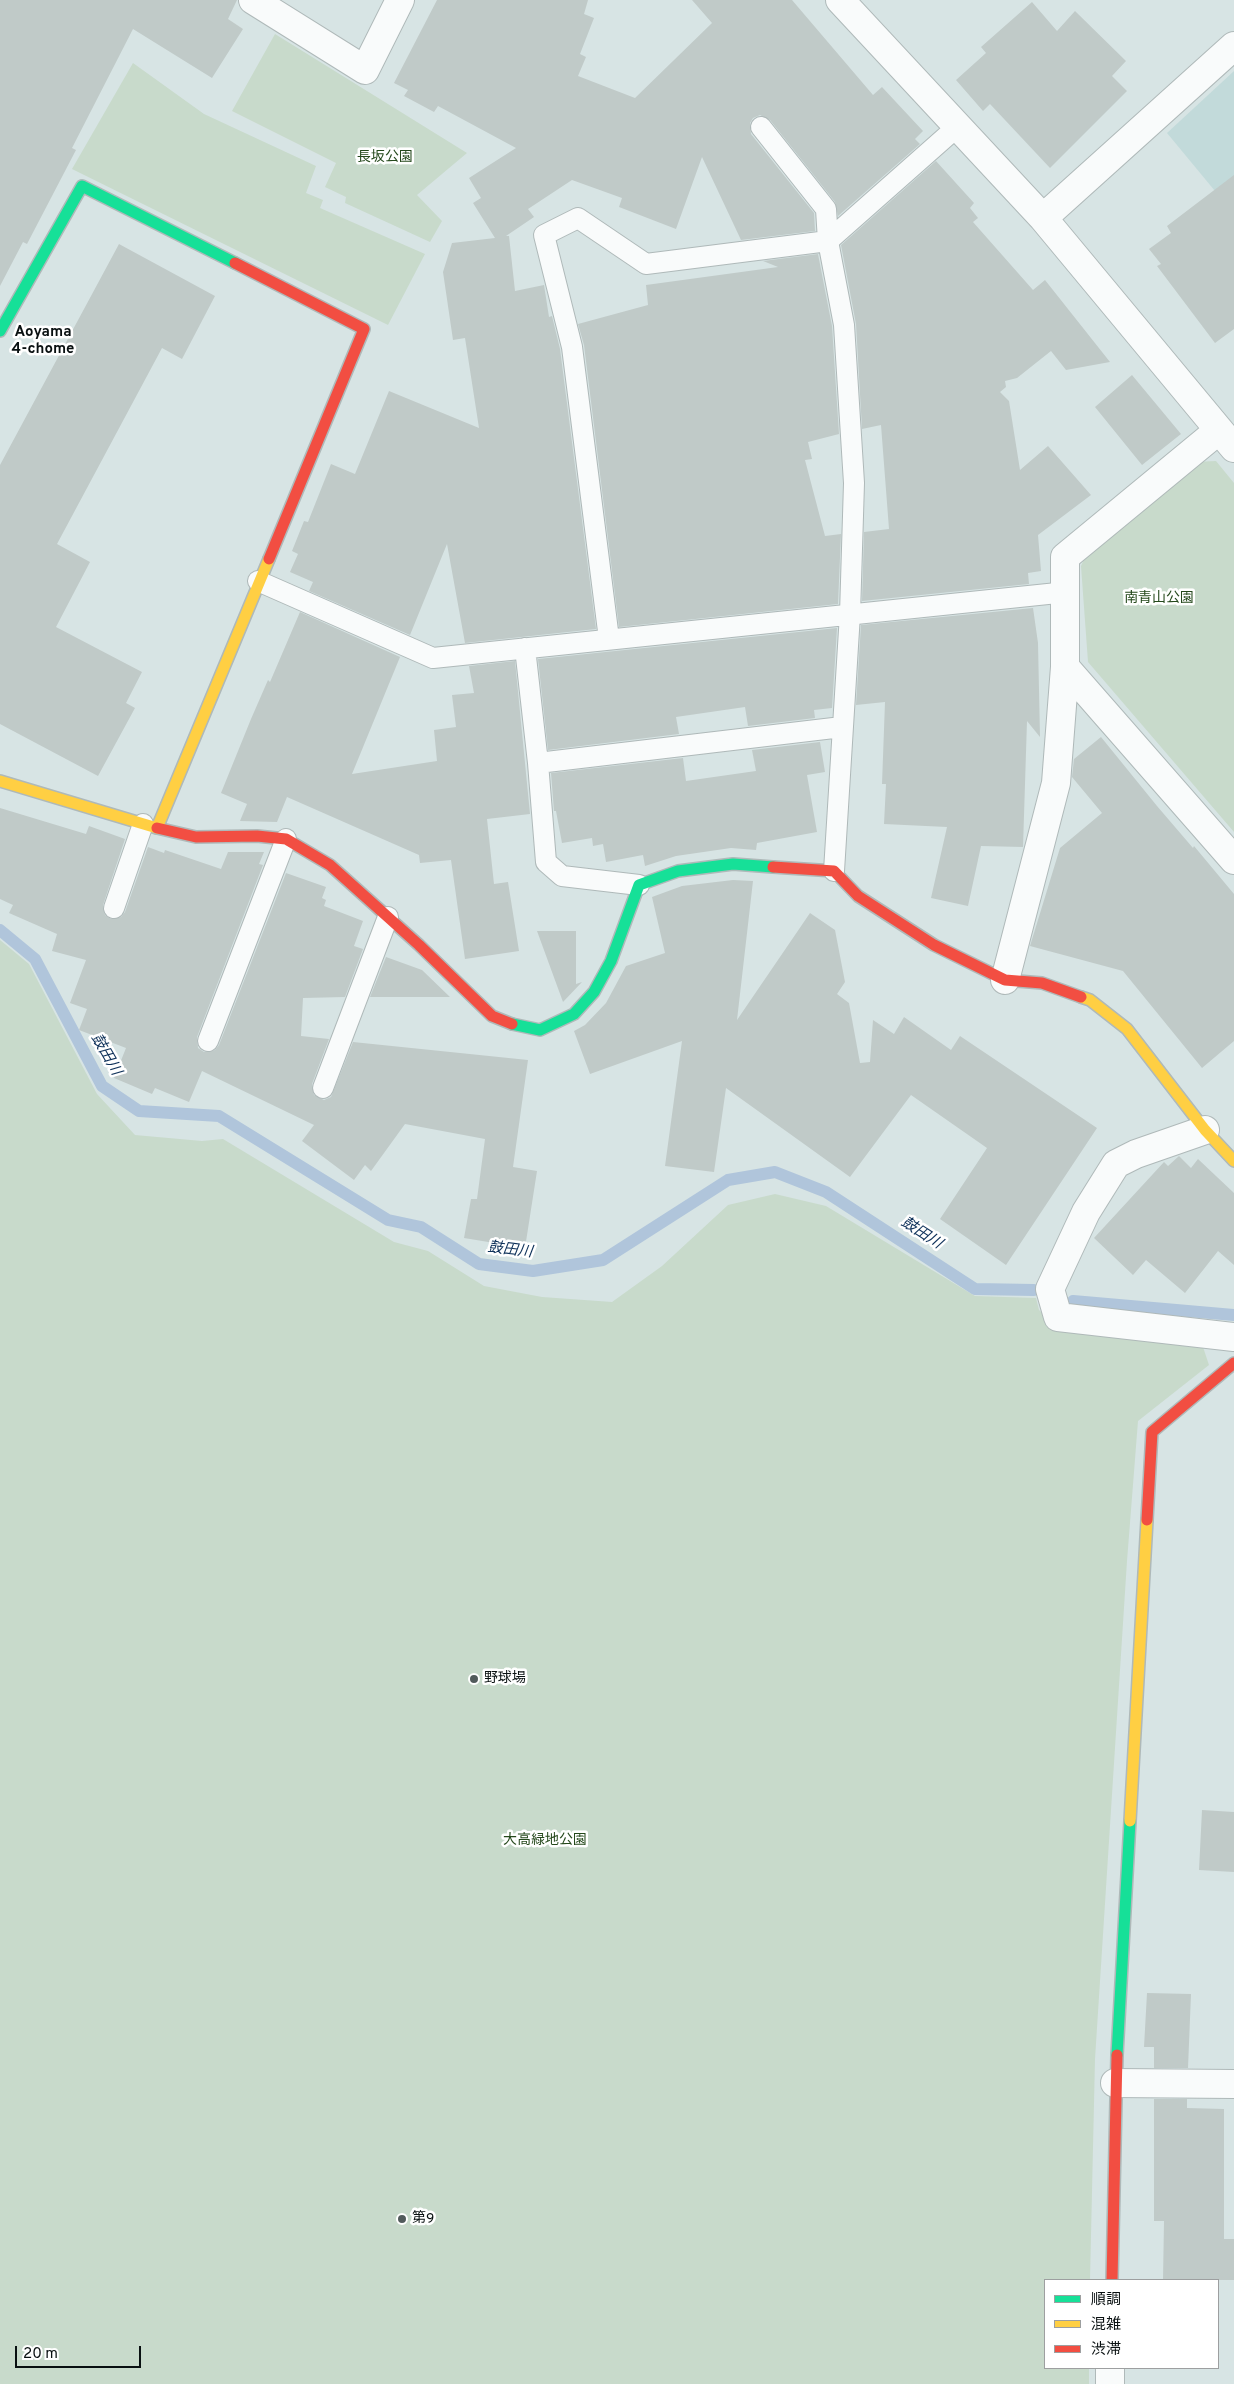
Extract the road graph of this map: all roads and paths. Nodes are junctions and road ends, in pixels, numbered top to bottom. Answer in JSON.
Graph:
{"nodes":[{"id":1,"x":253,"y":0,"type":"edge"},
{"id":2,"x":400,"y":0,"type":"edge"},
{"id":3,"x":840,"y":0,"type":"edge"},
{"id":4,"x":1234,"y":46,"type":"edge"},
{"id":5,"x":957,"y":127,"type":"junction"},
{"id":6,"x":760,"y":128,"type":"dead end"},
{"id":7,"x":1043,"y":218,"type":"junction"},
{"id":8,"x":828,"y":241,"type":"junction"},
{"id":9,"x":0,"y":331,"type":"edge"},
{"id":10,"x":1227,"y":439,"type":"edge"},
{"id":11,"x":258,"y":581,"type":"junction"},
{"id":12,"x":1067,"y":592,"type":"junction"},
{"id":13,"x":850,"y":614,"type":"junction"},
{"id":14,"x":609,"y":639,"type":"junction"},
{"id":15,"x":525,"y":648,"type":"junction"},
{"id":16,"x":1065,"y":667,"type":"junction"},
{"id":17,"x":842,"y":727,"type":"junction"},
{"id":18,"x":538,"y":763,"type":"junction"},
{"id":19,"x":0,"y":780,"type":"edge"},
{"id":20,"x":150,"y":826,"type":"junction"},
{"id":21,"x":286,"y":839,"type":"junction"},
{"id":22,"x":1234,"y":860,"type":"edge"},
{"id":23,"x":834,"y":871,"type":"junction"},
{"id":24,"x":639,"y":884,"type":"junction"},
{"id":25,"x":114,"y":908,"type":"dead end"},
{"id":26,"x":388,"y":917,"type":"junction"},
{"id":27,"x":1005,"y":980,"type":"junction"},
{"id":28,"x":208,"y":1041,"type":"dead end"},
{"id":29,"x":323,"y":1088,"type":"dead end"},
{"id":30,"x":1205,"y":1130,"type":"junction"},
{"id":31,"x":1234,"y":1161,"type":"edge"},
{"id":32,"x":1234,"y":1337,"type":"edge"},
{"id":33,"x":1234,"y":1363,"type":"edge"},
{"id":34,"x":1115,"y":2083,"type":"junction"},
{"id":35,"x":1234,"y":2084,"type":"edge"},
{"id":36,"x":1112,"y":2279,"type":"edge"},
{"id":37,"x":1110,"y":2369,"type":"edge"},
{"id":38,"x":1110,"y":2384,"type":"edge"}],
"edges":[{"from":1,"to":2,"type":"street"},
{"from":3,"to":5,"type":"street"},
{"from":4,"to":7,"type":"street"},
{"from":5,"to":7,"type":"street"},
{"from":5,"to":8,"type":"lane"},
{"from":6,"to":8,"type":"lane"},
{"from":7,"to":10,"type":"street"},
{"from":8,"to":13,"type":"lane"},
{"from":8,"to":14,"type":"lane"},
{"from":9,"to":11,"type":"street"},
{"from":10,"to":12,"type":"street"},
{"from":11,"to":15,"type":"lane"},
{"from":11,"to":20,"type":"street"},
{"from":12,"to":13,"type":"lane"},
{"from":12,"to":16,"type":"street"},
{"from":13,"to":14,"type":"lane"},
{"from":13,"to":17,"type":"lane"},
{"from":14,"to":15,"type":"lane"},
{"from":15,"to":18,"type":"lane"},
{"from":16,"to":22,"type":"street"},
{"from":16,"to":27,"type":"street"},
{"from":17,"to":18,"type":"lane"},
{"from":17,"to":23,"type":"lane"},
{"from":18,"to":24,"type":"lane"},
{"from":19,"to":20,"type":"street"},
{"from":20,"to":21,"type":"street"},
{"from":20,"to":25,"type":"lane"},
{"from":21,"to":26,"type":"street"},
{"from":21,"to":28,"type":"lane"},
{"from":23,"to":24,"type":"street"},
{"from":23,"to":27,"type":"street"},
{"from":24,"to":26,"type":"street"},
{"from":26,"to":29,"type":"lane"},
{"from":27,"to":30,"type":"street"},
{"from":30,"to":31,"type":"street"},
{"from":30,"to":32,"type":"street"},
{"from":33,"to":34,"type":"street"},
{"from":34,"to":35,"type":"street"},
{"from":34,"to":36,"type":"street"},
{"from":37,"to":38,"type":"street"}]}
